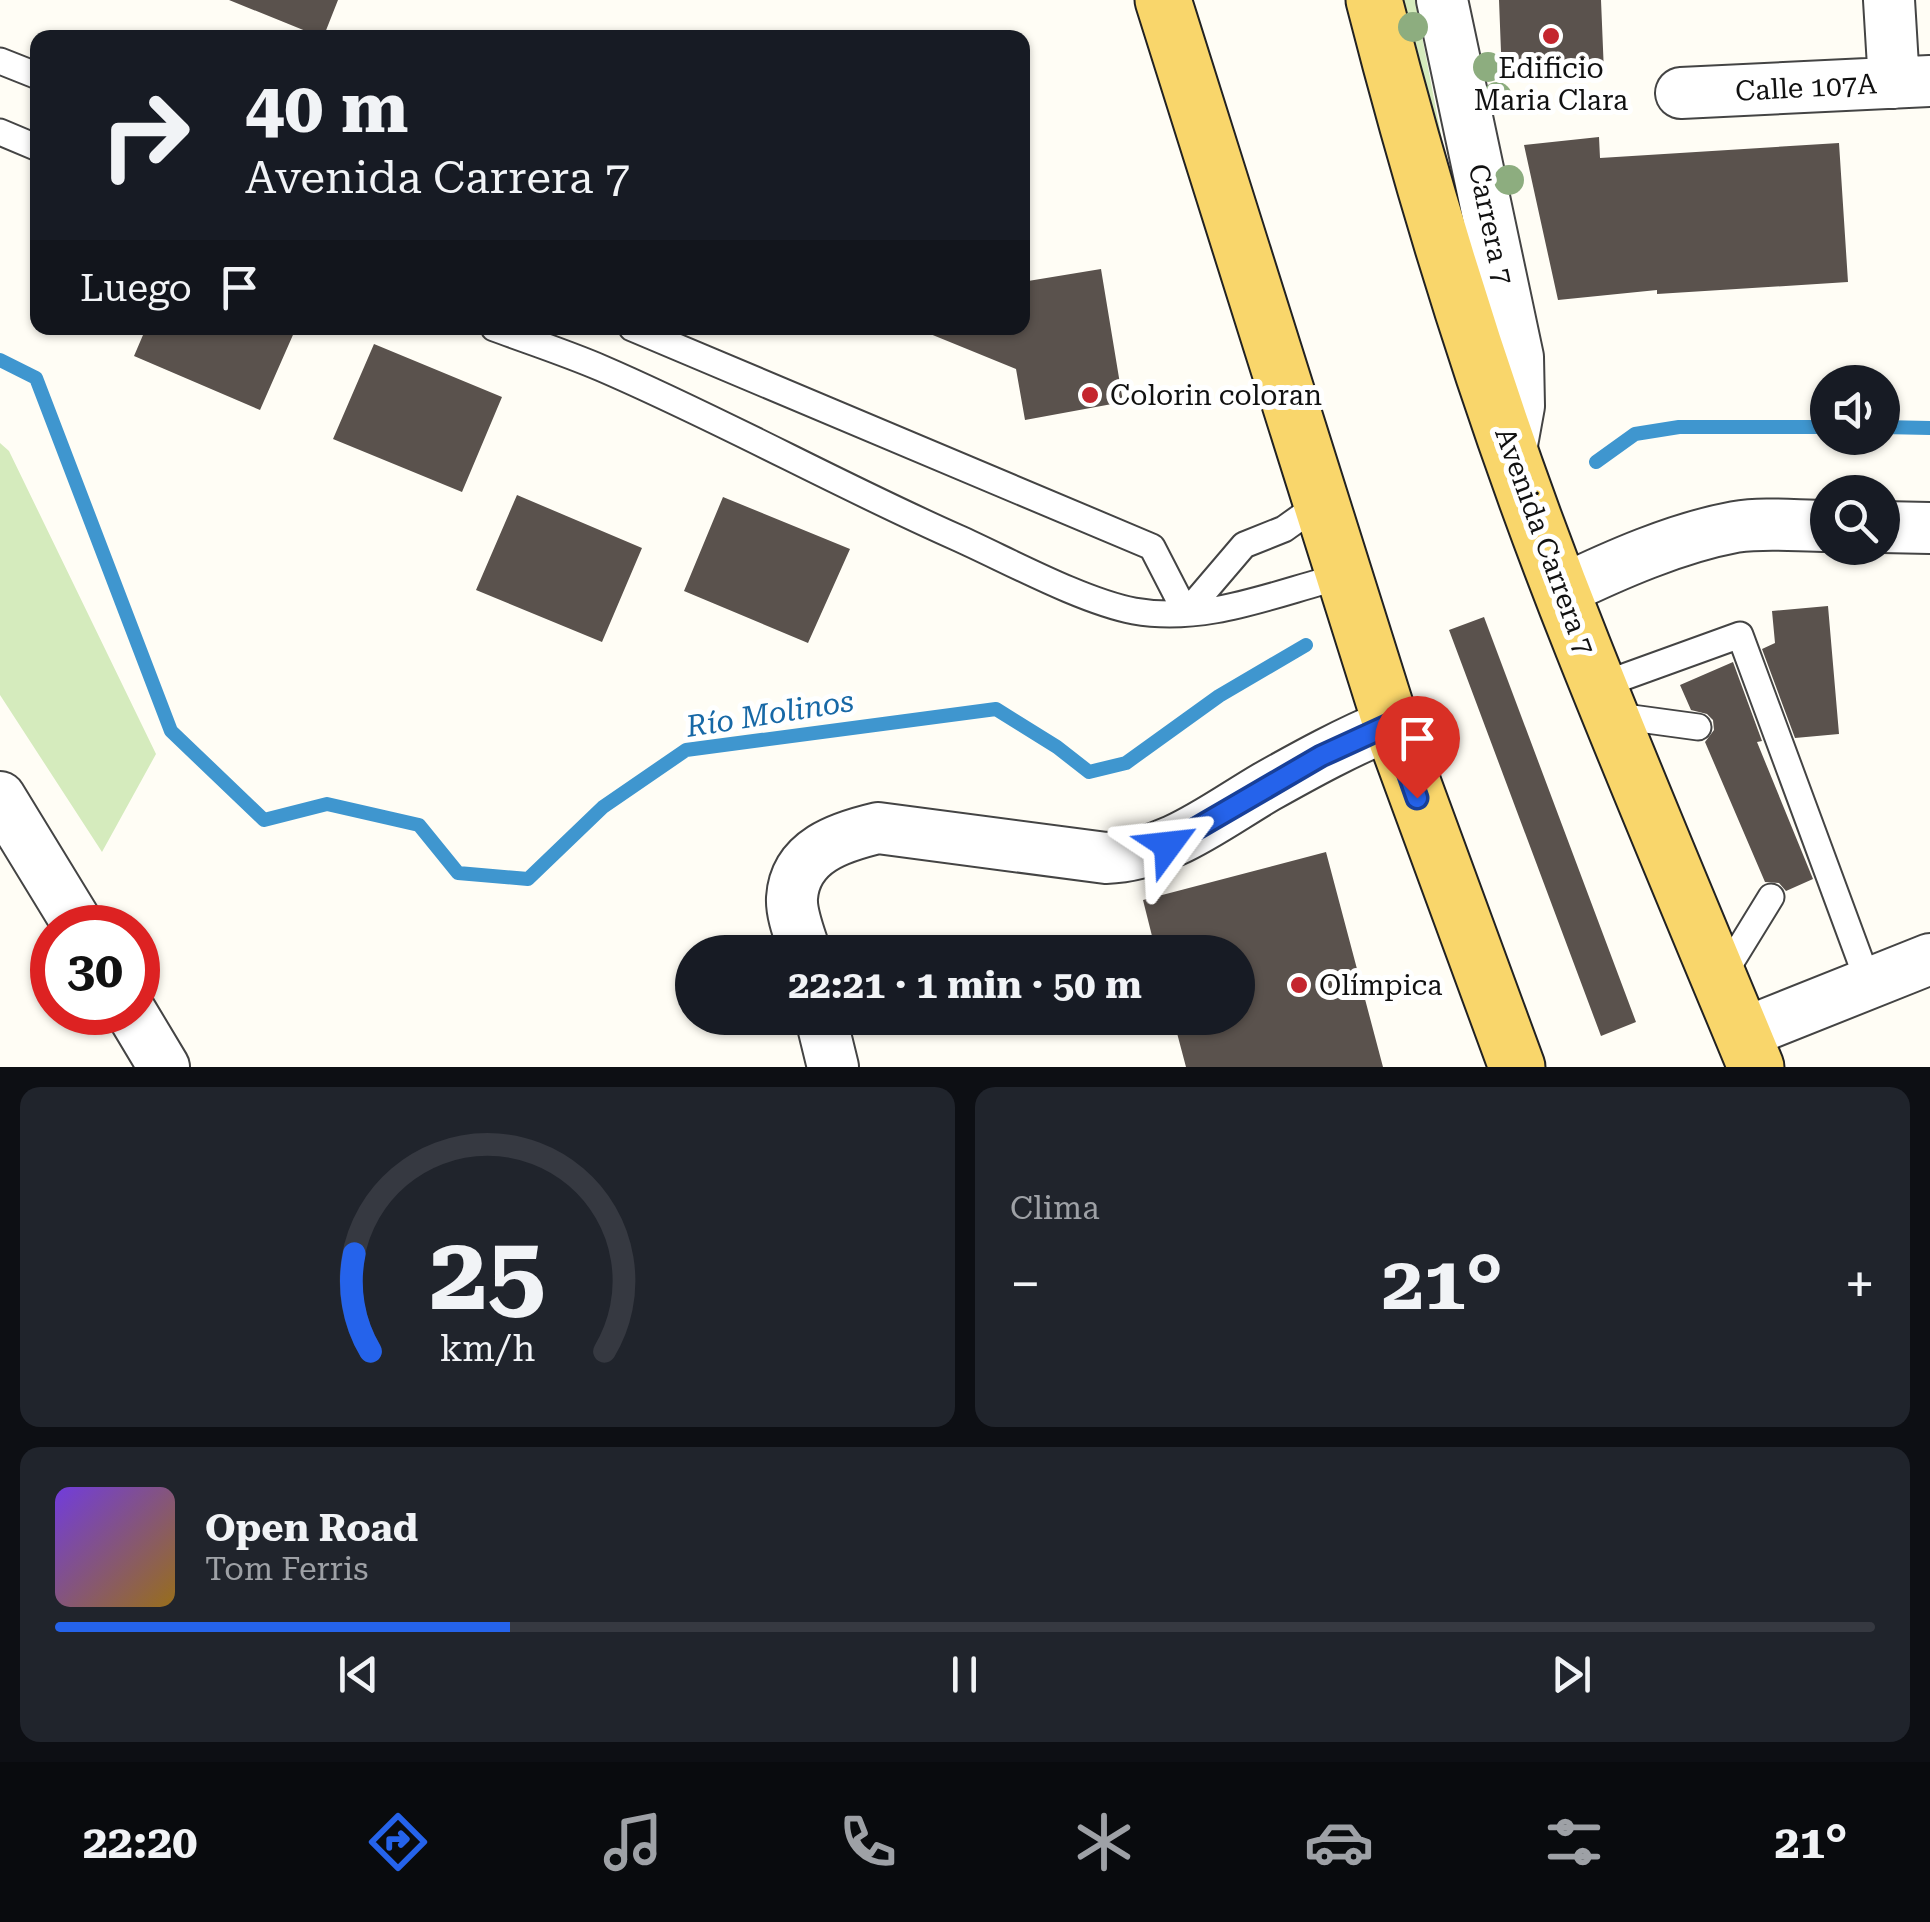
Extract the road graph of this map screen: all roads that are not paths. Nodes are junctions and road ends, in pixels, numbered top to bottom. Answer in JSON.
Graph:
{"nodes":[{"id":1,"x":1163,"y":0,"type":"edge"},
{"id":2,"x":1374,"y":0,"type":"edge"},
{"id":3,"x":1442,"y":0,"type":"edge"},
{"id":4,"x":1889,"y":0,"type":"edge"},
{"id":5,"x":0,"y":61,"type":"edge"},
{"id":6,"x":30,"y":73,"type":"edge"},
{"id":7,"x":1912,"y":82,"type":"edge"},
{"id":8,"x":1682,"y":93,"type":"dead end"},
{"id":9,"x":0,"y":132,"type":"edge"},
{"id":10,"x":30,"y":145,"type":"edge"},
{"id":11,"x":513,"y":335,"type":"edge"},
{"id":12,"x":649,"y":335,"type":"edge"},
{"id":13,"x":1511,"y":450,"type":"junction"},
{"id":14,"x":1319,"y":504,"type":"junction"},
{"id":15,"x":1810,"y":526,"type":"edge"},
{"id":16,"x":1900,"y":528,"type":"edge"},
{"id":17,"x":1930,"y":528,"type":"edge"},
{"id":18,"x":1343,"y":576,"type":"junction"},
{"id":19,"x":1562,"y":591,"type":"junction"},
{"id":20,"x":1186,"y":613,"type":"junction"},
{"id":21,"x":1605,"y":701,"type":"junction"},
{"id":22,"x":1391,"y":724,"type":"junction"},
{"id":23,"x":1698,"y":726,"type":"dead end"},
{"id":24,"x":0,"y":797,"type":"edge"},
{"id":25,"x":1771,"y":897,"type":"dead end"},
{"id":26,"x":66,"y":905,"type":"edge"},
{"id":27,"x":800,"y":935,"type":"edge"},
{"id":28,"x":1930,"y":959,"type":"edge"},
{"id":29,"x":1720,"y":980,"type":"junction"},
{"id":30,"x":1869,"y":984,"type":"junction"},
{"id":31,"x":145,"y":1035,"type":"edge"},
{"id":32,"x":825,"y":1035,"type":"edge"},
{"id":33,"x":1749,"y":1051,"type":"edge"},
{"id":34,"x":164,"y":1067,"type":"edge"},
{"id":35,"x":833,"y":1067,"type":"edge"},
{"id":36,"x":1516,"y":1067,"type":"edge"}],
"edges":[{"from":1,"to":14,"type":"main road"},
{"from":2,"to":13,"type":"main road","name":"Avenida Carrera 7"},
{"from":3,"to":13,"type":"street","name":"Carrera 7"},
{"from":4,"to":7,"type":"street"},
{"from":5,"to":6,"type":"lane"},
{"from":7,"to":8,"type":"street","name":"Calle 107A"},
{"from":9,"to":10,"type":"lane"},
{"from":11,"to":20,"type":"lane"},
{"from":12,"to":20,"type":"lane"},
{"from":13,"to":19,"type":"main road","name":"Avenida Carrera 7"},
{"from":14,"to":18,"type":"main road"},
{"from":14,"to":20,"type":"lane"},
{"from":15,"to":19,"type":"street"},
{"from":16,"to":17,"type":"street"},
{"from":18,"to":20,"type":"lane"},
{"from":18,"to":22,"type":"main road"},
{"from":19,"to":21,"type":"main road","name":"Avenida Carrera 7"},
{"from":21,"to":23,"type":"lane"},
{"from":21,"to":29,"type":"main road","name":"Avenida Carrera 7"},
{"from":21,"to":30,"type":"lane"},
{"from":22,"to":27,"type":"street"},
{"from":22,"to":36,"type":"main road"},
{"from":24,"to":26,"type":"street"},
{"from":25,"to":29,"type":"lane"},
{"from":28,"to":30,"type":"street"},
{"from":29,"to":33,"type":"main road","name":"Avenida Carrera 7"},
{"from":30,"to":33,"type":"street"},
{"from":31,"to":34,"type":"street"},
{"from":32,"to":35,"type":"street"}]}
